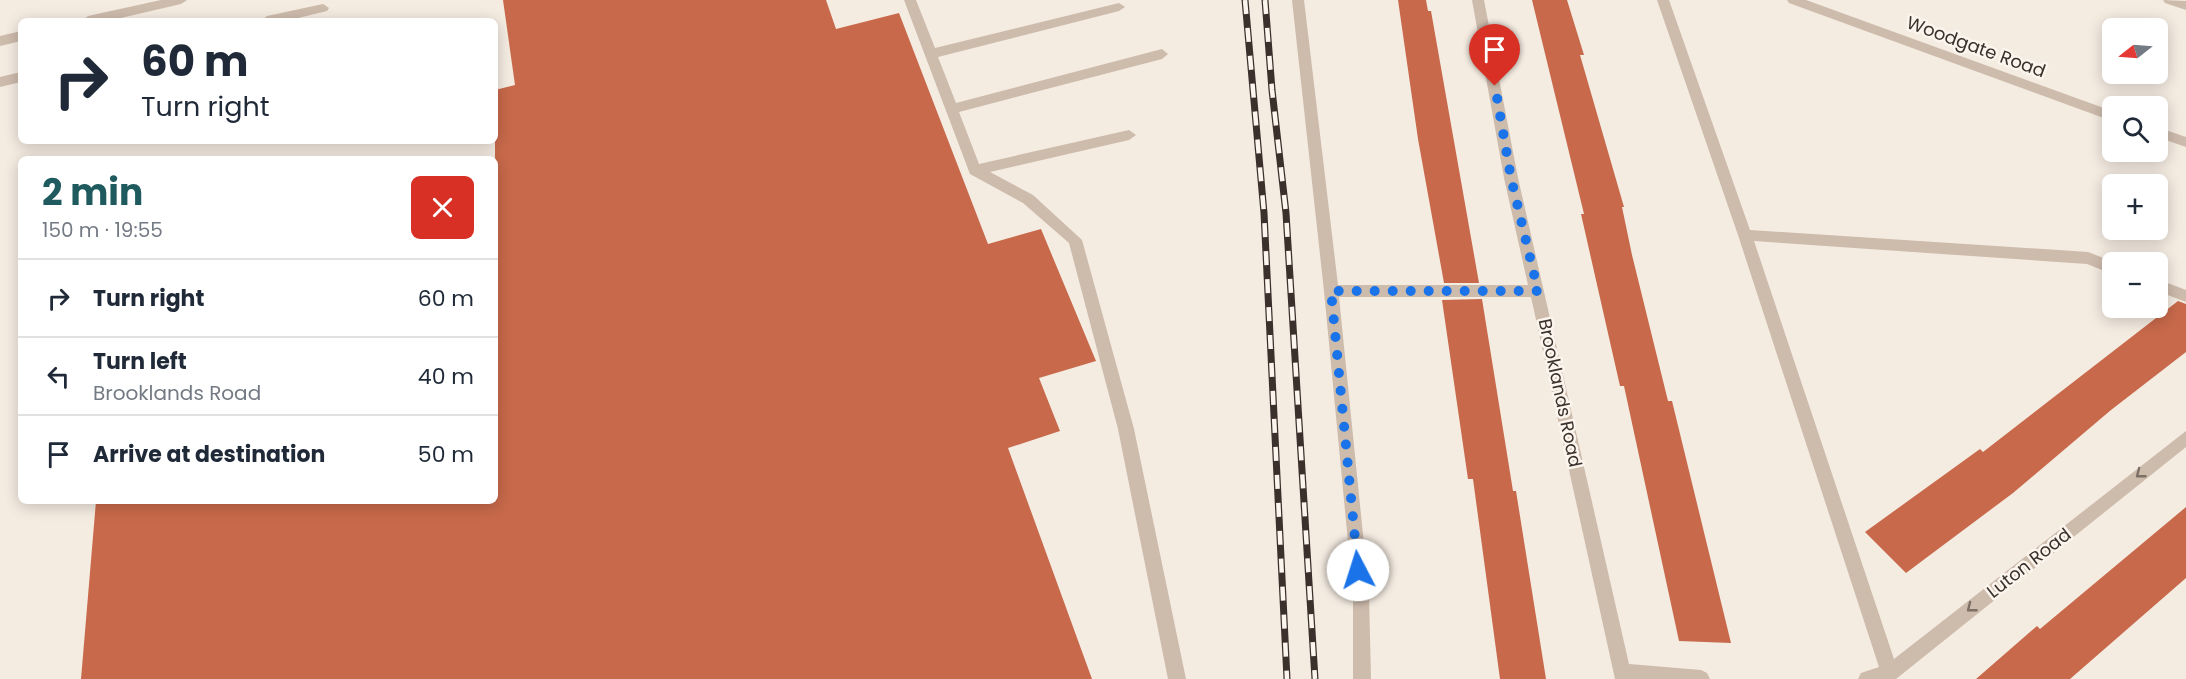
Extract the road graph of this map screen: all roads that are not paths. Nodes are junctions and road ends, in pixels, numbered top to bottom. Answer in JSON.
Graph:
{"nodes":[{"id":1,"x":181,"y":0,"type":"edge"},
{"id":2,"x":910,"y":0,"type":"edge"},
{"id":3,"x":1298,"y":0,"type":"edge"},
{"id":4,"x":1478,"y":0,"type":"edge"},
{"id":5,"x":1663,"y":0,"type":"edge"},
{"id":6,"x":1793,"y":0,"type":"edge"},
{"id":7,"x":2169,"y":0,"type":"edge"},
{"id":8,"x":2186,"y":6,"type":"edge"},
{"id":9,"x":1119,"y":7,"type":"dead end"},
{"id":10,"x":323,"y":10,"type":"edge"},
{"id":11,"x":101,"y":18,"type":"edge"},
{"id":12,"x":282,"y":18,"type":"edge"},
{"id":13,"x":18,"y":37,"type":"edge"},
{"id":14,"x":0,"y":41,"type":"edge"},
{"id":15,"x":931,"y":54,"type":"junction"},
{"id":16,"x":1162,"y":54,"type":"dead end"},
{"id":17,"x":18,"y":78,"type":"edge"},
{"id":18,"x":0,"y":82,"type":"edge"},
{"id":19,"x":952,"y":109,"type":"junction"},
{"id":20,"x":2102,"y":112,"type":"edge"},
{"id":21,"x":1129,"y":135,"type":"dead end"},
{"id":22,"x":2168,"y":136,"type":"edge"},
{"id":23,"x":2186,"y":142,"type":"edge"},
{"id":24,"x":975,"y":170,"type":"junction"},
{"id":25,"x":1745,"y":235,"type":"junction"},
{"id":26,"x":2102,"y":264,"type":"edge"},
{"id":27,"x":2168,"y":289,"type":"edge"},
{"id":28,"x":1331,"y":291,"type":"junction"},
{"id":29,"x":1538,"y":291,"type":"junction"},
{"id":30,"x":2186,"y":296,"type":"edge"},
{"id":31,"x":2186,"y":438,"type":"edge"},
{"id":32,"x":1890,"y":673,"type":"junction"},
{"id":33,"x":1624,"y":675,"type":"edge"},
{"id":34,"x":1177,"y":679,"type":"edge"},
{"id":35,"x":1362,"y":679,"type":"edge"},
{"id":36,"x":1701,"y":679,"type":"edge"},
{"id":37,"x":1867,"y":679,"type":"edge"}],
"edges":[{"from":1,"to":11,"type":"street"},
{"from":2,"to":15,"type":"street"},
{"from":3,"to":28,"type":"street"},
{"from":4,"to":29,"type":"street","name":"Brooklands Road"},
{"from":5,"to":25,"type":"street"},
{"from":6,"to":20,"type":"street","name":"Woodgate Road"},
{"from":7,"to":8,"type":"street"},
{"from":9,"to":15,"type":"street"},
{"from":10,"to":12,"type":"street"},
{"from":13,"to":14,"type":"street"},
{"from":15,"to":19,"type":"street"},
{"from":16,"to":19,"type":"street"},
{"from":17,"to":18,"type":"street"},
{"from":19,"to":24,"type":"street"},
{"from":21,"to":24,"type":"street"},
{"from":22,"to":23,"type":"street"},
{"from":24,"to":34,"type":"street"},
{"from":25,"to":26,"type":"street"},
{"from":25,"to":32,"type":"street"},
{"from":27,"to":30,"type":"street"},
{"from":28,"to":29,"type":"street"},
{"from":28,"to":35,"type":"street"},
{"from":29,"to":33,"type":"street","name":"Brooklands Road"},
{"from":31,"to":32,"type":"street","name":"Luton Road","one_way":true},
{"from":32,"to":37,"type":"street","name":"Luton Road"},
{"from":33,"to":36,"type":"street"}]}
